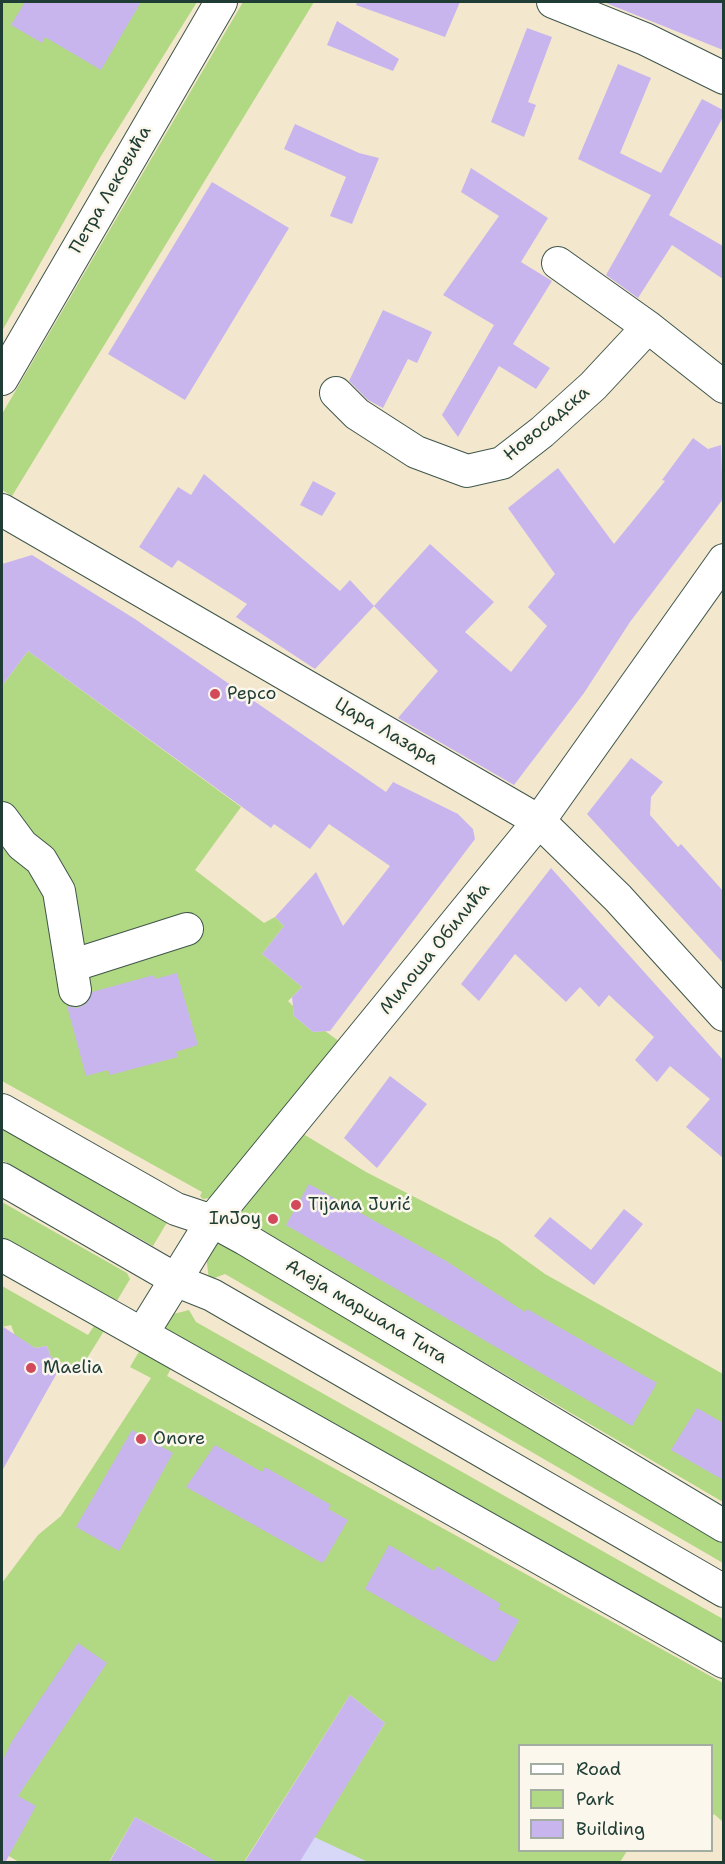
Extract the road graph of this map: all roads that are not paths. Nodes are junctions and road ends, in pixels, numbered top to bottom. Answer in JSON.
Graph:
{"nodes":[{"id":1,"x":221,"y":2,"type":"edge"},
{"id":2,"x":553,"y":2,"type":"edge"},
{"id":3,"x":723,"y":78,"type":"edge"},
{"id":4,"x":558,"y":263,"type":"dead end"},
{"id":5,"x":648,"y":327,"type":"junction"},
{"id":6,"x":2,"y":379,"type":"edge"},
{"id":7,"x":723,"y":387,"type":"edge"},
{"id":8,"x":336,"y":393,"type":"dead end"},
{"id":9,"x":2,"y":510,"type":"edge"},
{"id":10,"x":718,"y":578,"type":"edge"},
{"id":11,"x":2,"y":818,"type":"edge"},
{"id":12,"x":540,"y":821,"type":"junction"},
{"id":13,"x":187,"y":929,"type":"dead end"},
{"id":14,"x":723,"y":1015,"type":"edge"},
{"id":15,"x":2,"y":1110,"type":"edge"},
{"id":16,"x":2,"y":1179,"type":"edge"},
{"id":17,"x":212,"y":1221,"type":"junction"},
{"id":18,"x":2,"y":1255,"type":"edge"},
{"id":19,"x":177,"y":1279,"type":"junction"},
{"id":20,"x":142,"y":1334,"type":"junction"},
{"id":21,"x":723,"y":1526,"type":"edge"},
{"id":22,"x":723,"y":1591,"type":"edge"},
{"id":23,"x":723,"y":1662,"type":"edge"}],
"edges":[{"from":1,"to":6,"type":"street","name":"Петра Лековића"},
{"from":2,"to":3,"type":"street"},
{"from":4,"to":5,"type":"street"},
{"from":5,"to":7,"type":"street"},
{"from":5,"to":8,"type":"street","name":"Новосадска"},
{"from":9,"to":12,"type":"street","name":"Цара Лазара"},
{"from":10,"to":12,"type":"street","name":"Милоша Обилића"},
{"from":11,"to":13,"type":"street"},
{"from":12,"to":14,"type":"street","name":"Цара Лазара"},
{"from":12,"to":17,"type":"street","name":"Милоша Обилића"},
{"from":15,"to":17,"type":"street","name":"Алеја маршала Тита"},
{"from":16,"to":19,"type":"street"},
{"from":17,"to":19,"type":"street","name":"Милоша Обилића"},
{"from":17,"to":21,"type":"street","name":"Алеја маршала Тита"},
{"from":18,"to":20,"type":"street"},
{"from":19,"to":20,"type":"street","name":"Милоша Обилића"},
{"from":19,"to":22,"type":"street"},
{"from":20,"to":23,"type":"street"}]}
